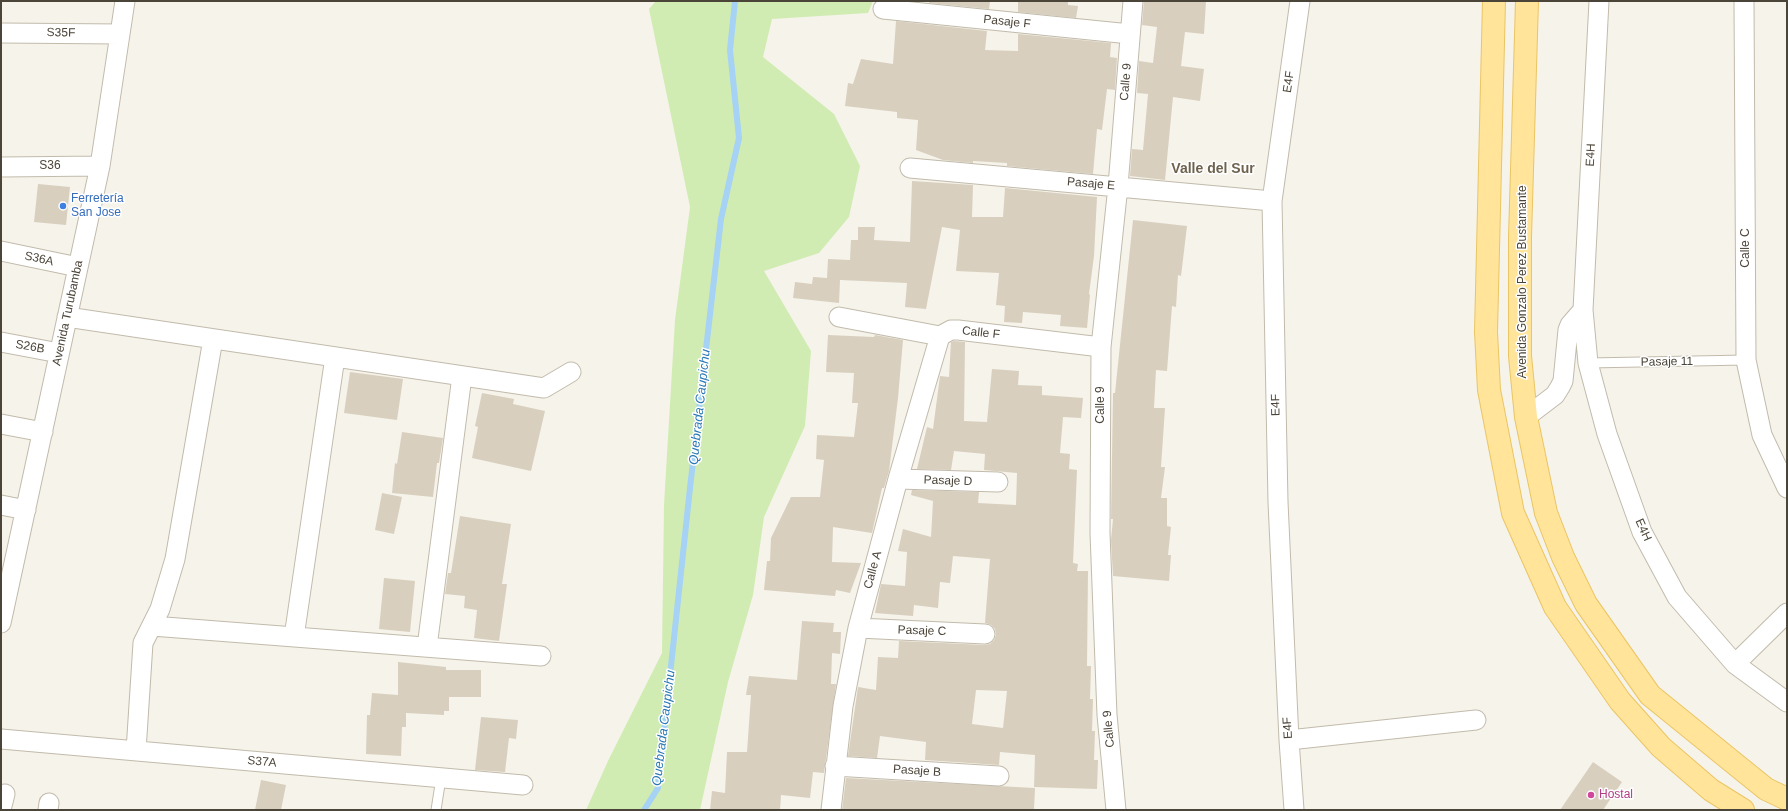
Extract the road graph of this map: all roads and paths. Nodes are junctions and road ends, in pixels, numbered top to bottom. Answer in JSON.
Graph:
{"nodes":[{"id":1,"x":125,"y":1,"type":"edge"},
{"id":2,"x":1133,"y":1,"type":"edge"},
{"id":3,"x":1300,"y":1,"type":"edge"},
{"id":4,"x":1494,"y":1,"type":"edge"},
{"id":5,"x":1528,"y":1,"type":"edge"},
{"id":6,"x":1599,"y":1,"type":"edge"},
{"id":7,"x":1744,"y":1,"type":"edge"},
{"id":8,"x":883,"y":9,"type":"dead end"},
{"id":9,"x":1,"y":33,"type":"edge"},
{"id":10,"x":120,"y":34,"type":"junction"},
{"id":11,"x":1130,"y":34,"type":"junction"},
{"id":12,"x":100,"y":166,"type":"junction"},
{"id":13,"x":1,"y":167,"type":"edge"},
{"id":14,"x":910,"y":168,"type":"dead end"},
{"id":15,"x":1118,"y":186,"type":"junction"},
{"id":16,"x":1272,"y":201,"type":"junction"},
{"id":17,"x":1,"y":251,"type":"edge"},
{"id":18,"x":78,"y":267,"type":"junction"},
{"id":19,"x":1583,"y":310,"type":"junction"},
{"id":20,"x":67,"y":317,"type":"junction"},
{"id":21,"x":839,"y":317,"type":"dead end"},
{"id":22,"x":940,"y":336,"type":"junction"},
{"id":23,"x":213,"y":339,"type":"junction"},
{"id":24,"x":1,"y":342,"type":"edge"},
{"id":25,"x":1101,"y":347,"type":"junction"},
{"id":26,"x":60,"y":352,"type":"junction"},
{"id":27,"x":335,"y":357,"type":"junction"},
{"id":28,"x":1746,"y":360,"type":"junction"},
{"id":29,"x":1588,"y":363,"type":"junction"},
{"id":30,"x":571,"y":372,"type":"dead end"},
{"id":31,"x":462,"y":376,"type":"junction"},
{"id":32,"x":1526,"y":417,"type":"junction"},
{"id":33,"x":1,"y":424,"type":"edge"},
{"id":34,"x":43,"y":432,"type":"junction"},
{"id":35,"x":898,"y":479,"type":"junction"},
{"id":36,"x":998,"y":482,"type":"dead end"},
{"id":37,"x":1787,"y":488,"type":"edge"},
{"id":38,"x":1,"y":505,"type":"edge"},
{"id":39,"x":26,"y":510,"type":"junction"},
{"id":40,"x":4,"y":595,"type":"edge"},
{"id":41,"x":1787,"y":613,"type":"edge"},
{"id":42,"x":1,"y":623,"type":"edge"},
{"id":43,"x":152,"y":626,"type":"junction"},
{"id":44,"x":858,"y":628,"type":"junction"},
{"id":45,"x":985,"y":634,"type":"dead end"},
{"id":46,"x":294,"y":637,"type":"junction"},
{"id":47,"x":427,"y":647,"type":"junction"},
{"id":48,"x":541,"y":656,"type":"dead end"},
{"id":49,"x":1735,"y":664,"type":"junction"},
{"id":50,"x":1787,"y":702,"type":"edge"},
{"id":51,"x":1476,"y":720,"type":"dead end"},
{"id":52,"x":1,"y":738,"type":"edge"},
{"id":53,"x":1289,"y":740,"type":"junction"},
{"id":54,"x":136,"y":751,"type":"junction"},
{"id":55,"x":835,"y":766,"type":"junction"},
{"id":56,"x":999,"y":776,"type":"dead end"},
{"id":57,"x":441,"y":778,"type":"junction"},
{"id":58,"x":523,"y":785,"type":"dead end"},
{"id":59,"x":1787,"y":799,"type":"edge"},
{"id":60,"x":436,"y":810,"type":"edge"},
{"id":61,"x":830,"y":810,"type":"edge"},
{"id":62,"x":1116,"y":810,"type":"edge"},
{"id":63,"x":1294,"y":810,"type":"edge"},
{"id":64,"x":1743,"y":810,"type":"edge"}],
"edges":[{"from":1,"to":10,"type":"street","name":"Avenida Turubamba"},
{"from":2,"to":11,"type":"street","name":"Calle 9"},
{"from":3,"to":16,"type":"street","name":"E4F"},
{"from":4,"to":64,"type":"main road"},
{"from":5,"to":32,"type":"main road","name":"Avenida Gonzalo Perez Bustamante"},
{"from":6,"to":19,"type":"street","name":"E4H"},
{"from":7,"to":28,"type":"street","name":"Calle C"},
{"from":8,"to":11,"type":"street","name":"Pasaje F"},
{"from":9,"to":10,"type":"street","name":"S35F"},
{"from":10,"to":12,"type":"street","name":"Avenida Turubamba"},
{"from":11,"to":15,"type":"street","name":"Calle 9"},
{"from":12,"to":13,"type":"street","name":"S36"},
{"from":12,"to":18,"type":"street","name":"Avenida Turubamba"},
{"from":14,"to":15,"type":"street","name":"Pasaje E"},
{"from":15,"to":16,"type":"street","name":"Pasaje E"},
{"from":15,"to":25,"type":"street","name":"Calle 9"},
{"from":16,"to":53,"type":"street","name":"E4F"},
{"from":17,"to":18,"type":"street","name":"S36A"},
{"from":18,"to":20,"type":"street","name":"Avenida Turubamba"},
{"from":19,"to":29,"type":"street","name":"E4H"},
{"from":19,"to":32,"type":"street"},
{"from":20,"to":23,"type":"street"},
{"from":20,"to":26,"type":"street","name":"Avenida Turubamba"},
{"from":21,"to":22,"type":"street","name":"Calle F"},
{"from":22,"to":25,"type":"street","name":"Calle F"},
{"from":22,"to":35,"type":"street","name":"Calle A"},
{"from":23,"to":27,"type":"street"},
{"from":23,"to":43,"type":"street"},
{"from":24,"to":26,"type":"street","name":"S26B"},
{"from":25,"to":62,"type":"street","name":"Calle 9"},
{"from":26,"to":34,"type":"street","name":"Avenida Turubamba"},
{"from":27,"to":31,"type":"street"},
{"from":27,"to":46,"type":"street"},
{"from":28,"to":29,"type":"lane","name":"Pasaje 11"},
{"from":28,"to":37,"type":"street","name":"Calle C"},
{"from":29,"to":49,"type":"street","name":"E4H"},
{"from":30,"to":31,"type":"street"},
{"from":31,"to":47,"type":"street"},
{"from":32,"to":59,"type":"main road","name":"Avenida Gonzalo Perez Bustamante"},
{"from":33,"to":34,"type":"street"},
{"from":34,"to":39,"type":"street","name":"Avenida Turubamba"},
{"from":35,"to":36,"type":"street","name":"Pasaje D"},
{"from":35,"to":44,"type":"street","name":"Calle A"},
{"from":38,"to":39,"type":"street"},
{"from":39,"to":40,"type":"street","name":"Avenida Turubamba"},
{"from":40,"to":42,"type":"street","name":"Avenida Turubamba"},
{"from":41,"to":49,"type":"street"},
{"from":43,"to":46,"type":"street"},
{"from":43,"to":54,"type":"street"},
{"from":44,"to":45,"type":"street","name":"Pasaje C"},
{"from":44,"to":55,"type":"street","name":"Calle A"},
{"from":46,"to":47,"type":"street"},
{"from":47,"to":48,"type":"street"},
{"from":49,"to":50,"type":"street","name":"E4H"},
{"from":51,"to":53,"type":"street"},
{"from":52,"to":54,"type":"street","name":"S37A"},
{"from":53,"to":63,"type":"street","name":"E4F"},
{"from":54,"to":57,"type":"street","name":"S37A"},
{"from":55,"to":56,"type":"street","name":"Pasaje B"},
{"from":55,"to":61,"type":"street","name":"Calle A"},
{"from":57,"to":58,"type":"street","name":"S37A"},
{"from":57,"to":60,"type":"lane"}]}
